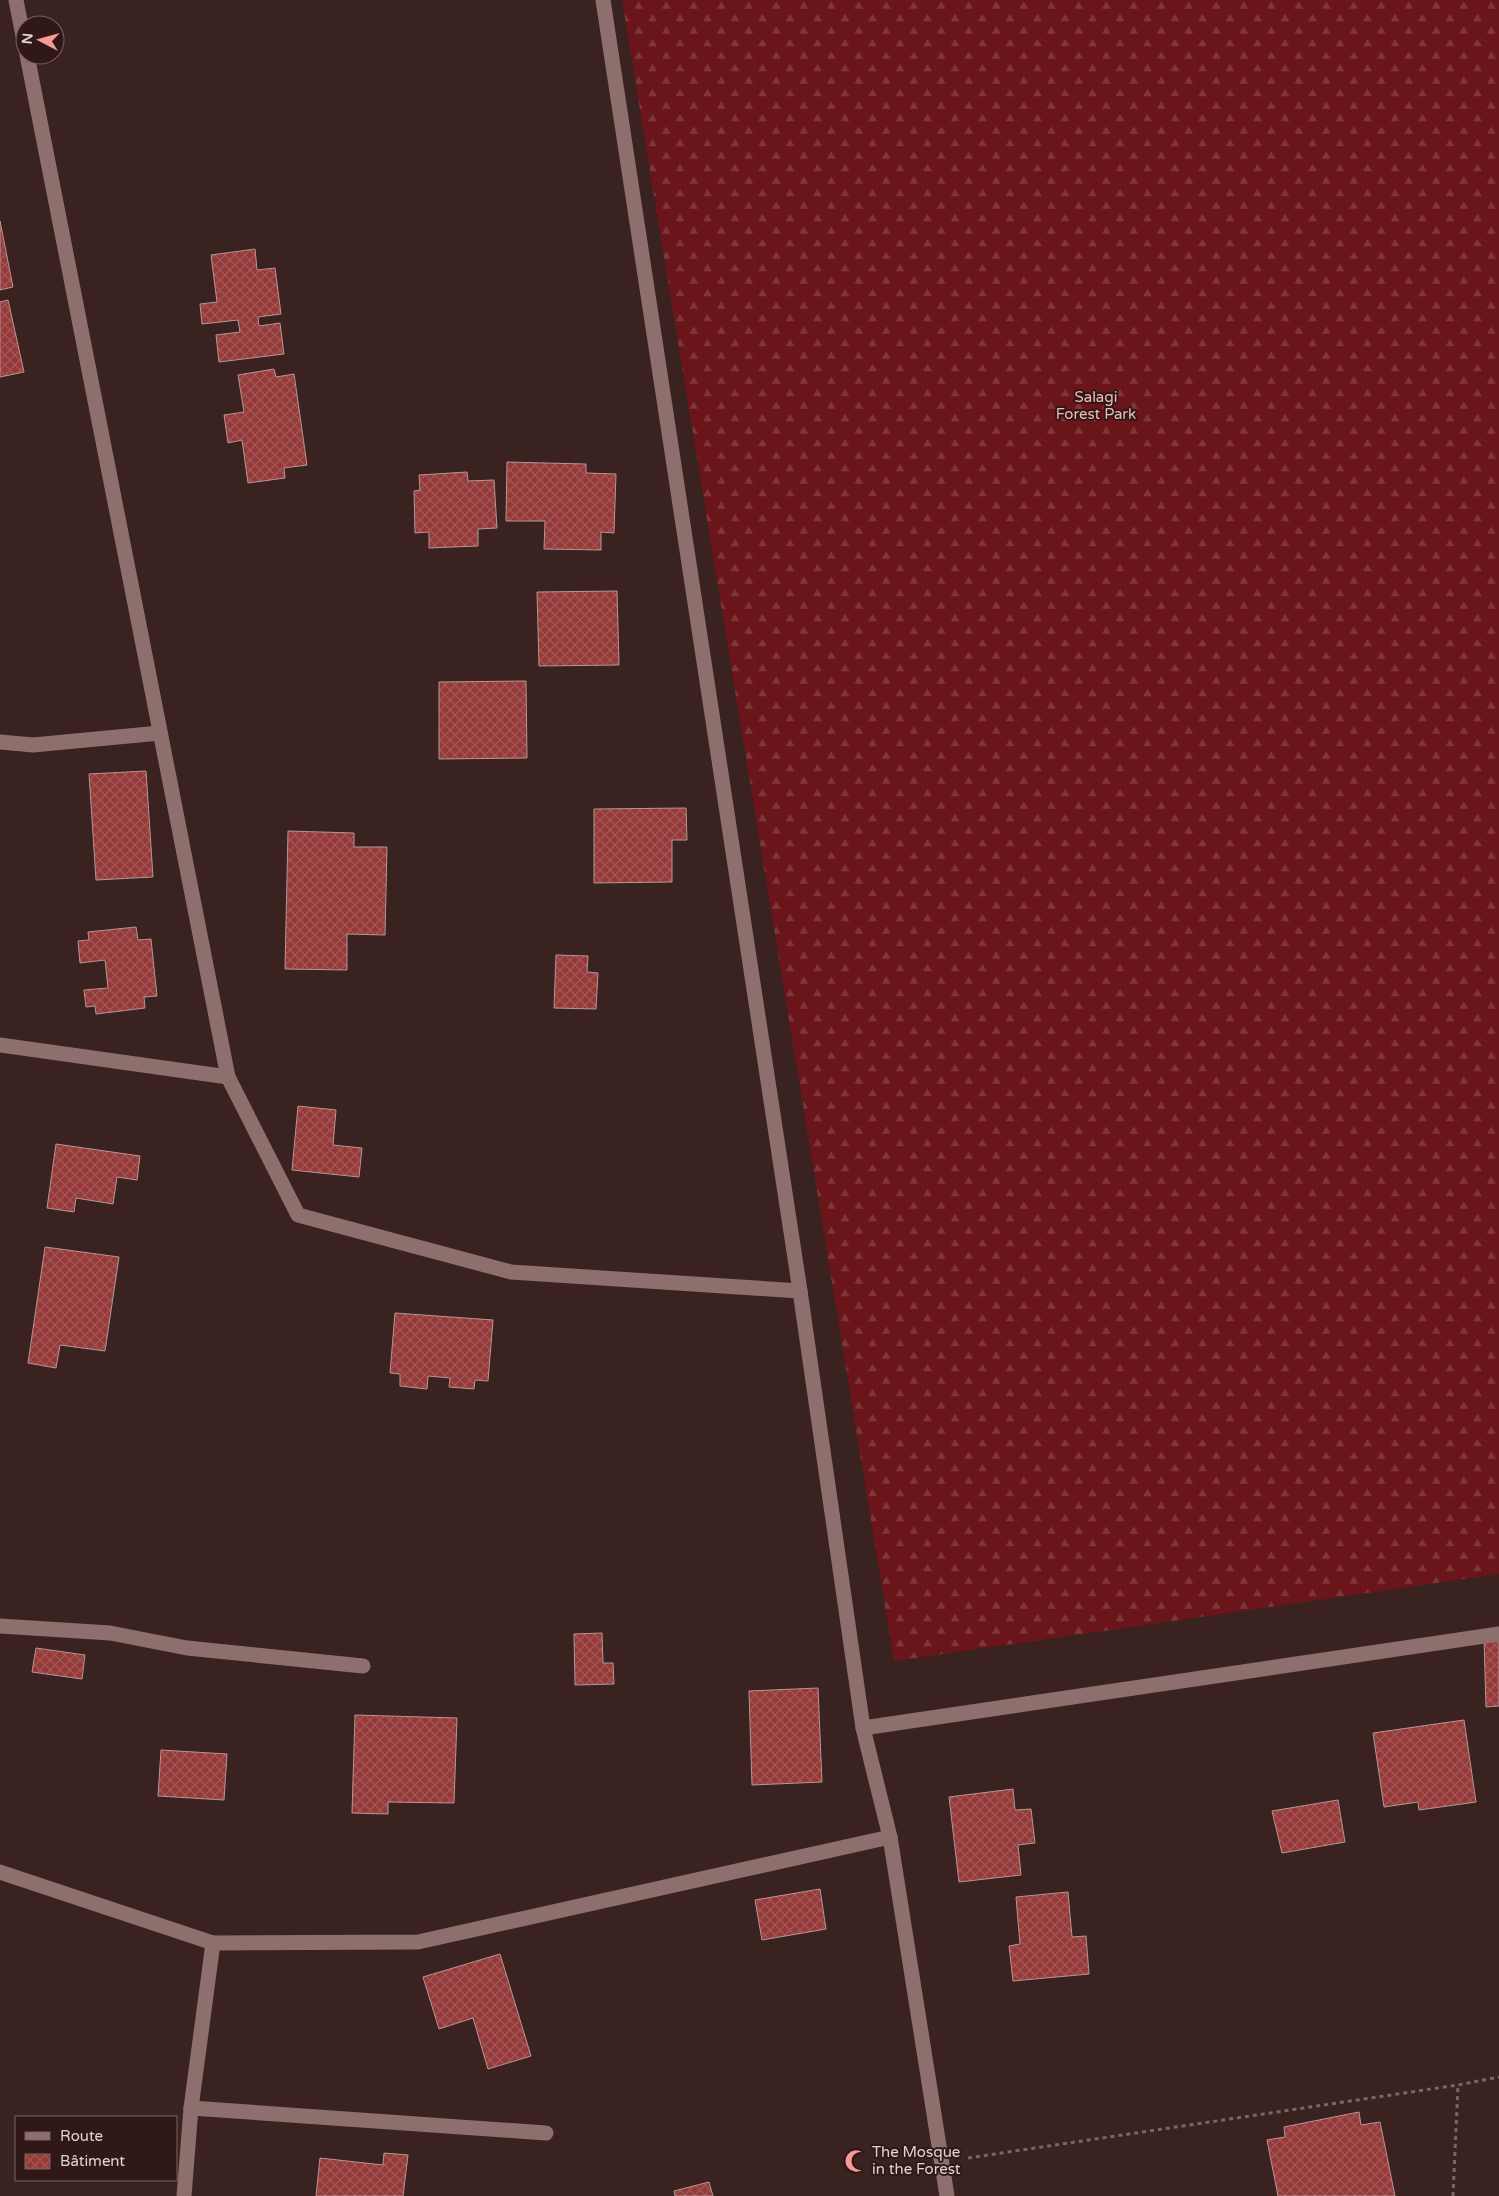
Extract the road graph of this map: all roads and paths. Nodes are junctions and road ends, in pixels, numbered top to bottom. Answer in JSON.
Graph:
{"nodes":[{"id":1,"x":16,"y":0,"type":"edge"},
{"id":2,"x":602,"y":0,"type":"edge"},
{"id":3,"x":19,"y":15,"type":"edge"},
{"id":4,"x":29,"y":65,"type":"edge"},
{"id":5,"x":160,"y":733,"type":"junction"},
{"id":6,"x":0,"y":742,"type":"edge"},
{"id":7,"x":0,"y":1046,"type":"edge"},
{"id":8,"x":228,"y":1077,"type":"junction"},
{"id":9,"x":800,"y":1291,"type":"junction"},
{"id":10,"x":0,"y":1626,"type":"edge"},
{"id":11,"x":1499,"y":1634,"type":"edge"},
{"id":12,"x":363,"y":1666,"type":"dead end"},
{"id":13,"x":863,"y":1728,"type":"junction"},
{"id":14,"x":890,"y":1837,"type":"junction"},
{"id":15,"x":0,"y":1872,"type":"edge"},
{"id":16,"x":213,"y":1944,"type":"junction"},
{"id":17,"x":1499,"y":2076,"type":"edge"},
{"id":18,"x":1458,"y":2085,"type":"junction"},
{"id":19,"x":190,"y":2108,"type":"junction"},
{"id":20,"x":546,"y":2133,"type":"dead end"},
{"id":21,"x":941,"y":2162,"type":"junction"},
{"id":22,"x":184,"y":2196,"type":"edge"},
{"id":23,"x":947,"y":2196,"type":"edge"},
{"id":24,"x":1453,"y":2196,"type":"edge"}],
"edges":[{"from":1,"to":3,"type":"street"},
{"from":2,"to":9,"type":"street"},
{"from":4,"to":5,"type":"street"},
{"from":5,"to":6,"type":"street"},
{"from":5,"to":8,"type":"street"},
{"from":7,"to":8,"type":"street"},
{"from":8,"to":9,"type":"street"},
{"from":9,"to":13,"type":"street"},
{"from":10,"to":12,"type":"street"},
{"from":11,"to":13,"type":"street"},
{"from":13,"to":14,"type":"street"},
{"from":14,"to":16,"type":"street"},
{"from":14,"to":21,"type":"street"},
{"from":15,"to":16,"type":"street"},
{"from":16,"to":19,"type":"street"},
{"from":17,"to":18,"type":"path"},
{"from":18,"to":21,"type":"path"},
{"from":18,"to":24,"type":"path"},
{"from":19,"to":20,"type":"street"},
{"from":19,"to":22,"type":"street"},
{"from":21,"to":23,"type":"street"}]}
